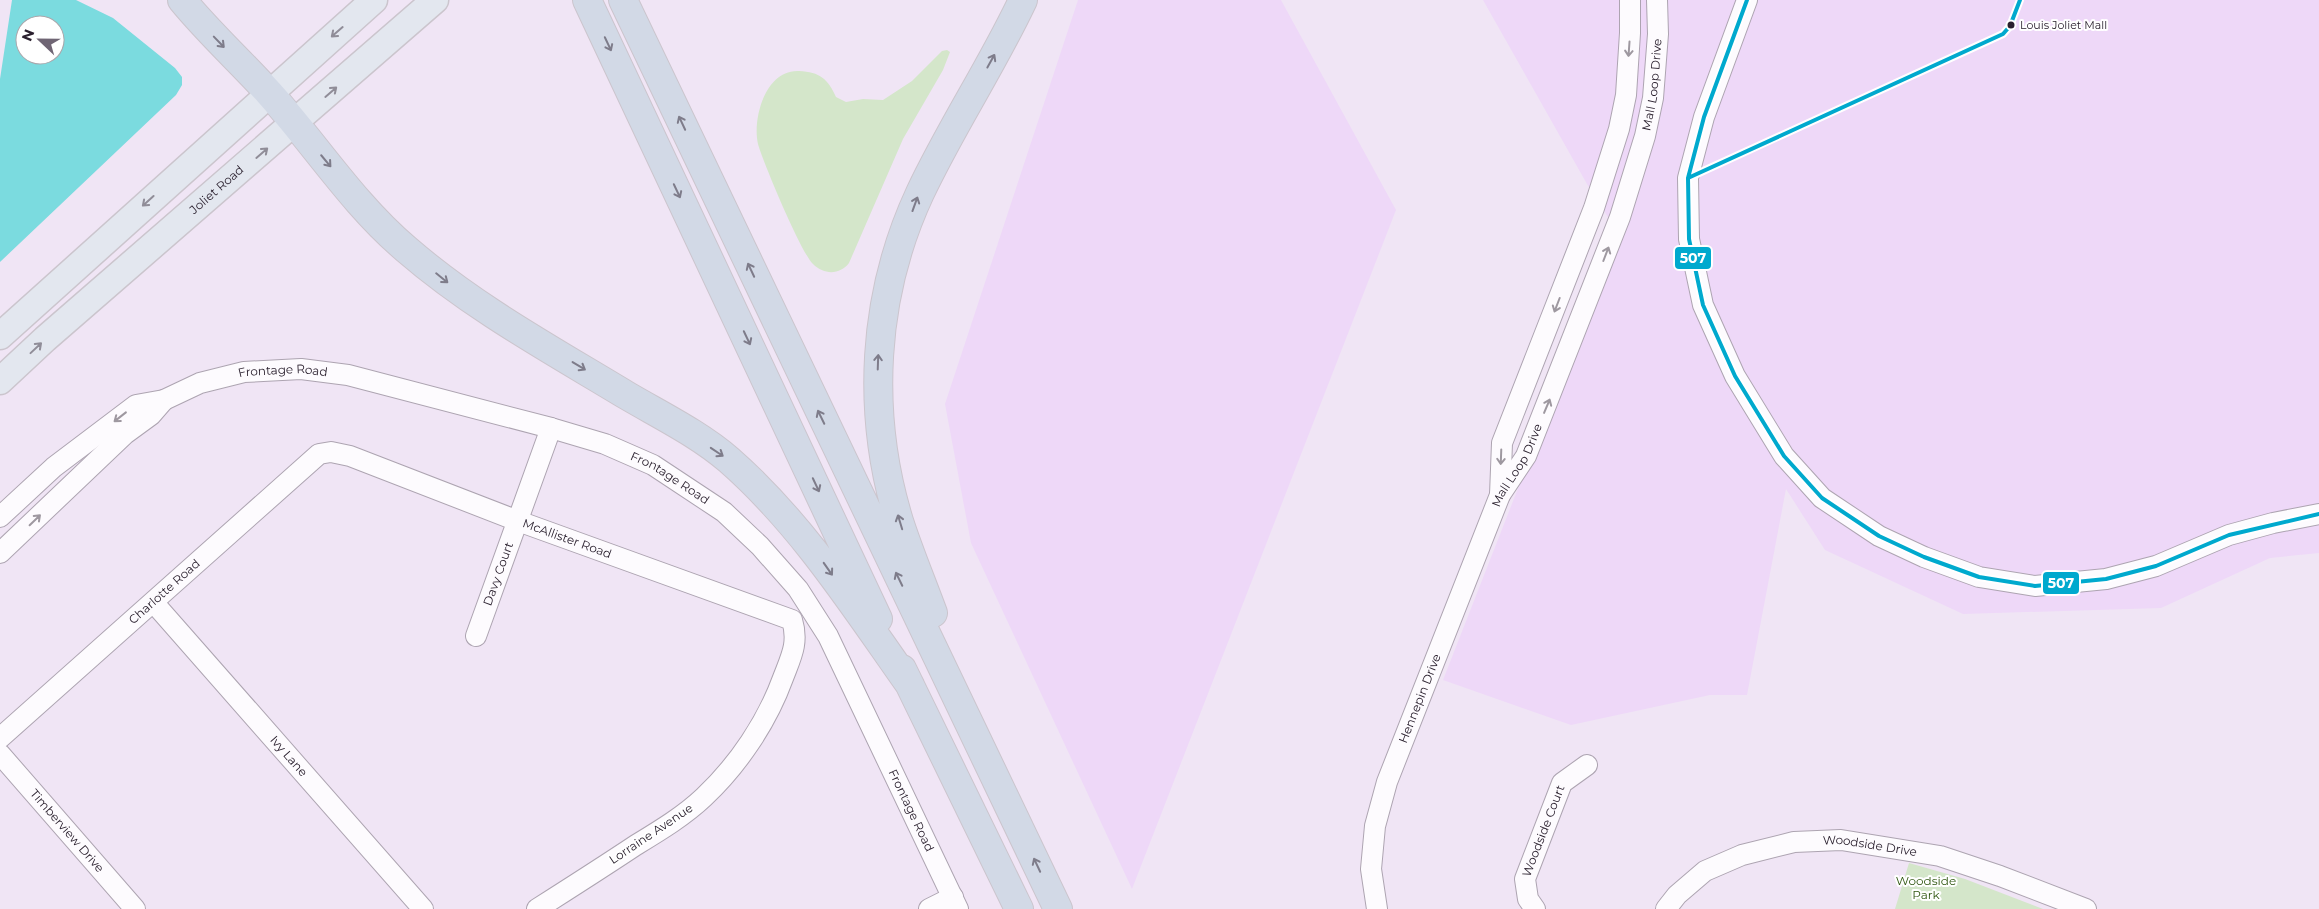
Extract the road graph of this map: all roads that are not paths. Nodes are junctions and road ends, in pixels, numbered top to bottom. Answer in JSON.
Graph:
{"nodes":[{"id":1,"x":182,"y":0,"type":"edge"},
{"id":2,"x":374,"y":0,"type":"edge"},
{"id":3,"x":435,"y":0,"type":"edge"},
{"id":4,"x":588,"y":0,"type":"edge"},
{"id":5,"x":624,"y":0,"type":"edge"},
{"id":6,"x":1023,"y":0,"type":"edge"},
{"id":7,"x":1630,"y":0,"type":"edge"},
{"id":8,"x":1657,"y":0,"type":"edge"},
{"id":9,"x":1747,"y":0,"type":"edge"},
{"id":10,"x":268,"y":93,"type":"junction"},
{"id":11,"x":295,"y":124,"type":"junction"},
{"id":12,"x":0,"y":336,"type":"edge"},
{"id":13,"x":0,"y":381,"type":"edge"},
{"id":14,"x":164,"y":400,"type":"junction"},
{"id":15,"x":551,"y":428,"type":"junction"},
{"id":16,"x":331,"y":452,"type":"joint"},
{"id":17,"x":1500,"y":495,"type":"junction"},
{"id":18,"x":2319,"y":514,"type":"edge"},
{"id":19,"x":0,"y":517,"type":"edge"},
{"id":20,"x":518,"y":521,"type":"junction"},
{"id":21,"x":0,"y":553,"type":"edge"},
{"id":22,"x":154,"y":603,"type":"junction"},
{"id":23,"x":796,"y":634,"type":"joint"},
{"id":24,"x":476,"y":636,"type":"dead end"},
{"id":25,"x":910,"y":685,"type":"junction"},
{"id":26,"x":0,"y":738,"type":"edge"},
{"id":27,"x":982,"y":749,"type":"junction"},
{"id":28,"x":0,"y":754,"type":"edge"},
{"id":29,"x":1587,"y":765,"type":"dead end"},
{"id":30,"x":955,"y":903,"type":"edge"},
{"id":31,"x":135,"y":909,"type":"edge"},
{"id":32,"x":423,"y":909,"type":"edge"},
{"id":33,"x":537,"y":909,"type":"edge"},
{"id":34,"x":929,"y":909,"type":"edge"},
{"id":35,"x":1019,"y":909,"type":"edge"},
{"id":36,"x":1058,"y":909,"type":"edge"},
{"id":37,"x":1377,"y":909,"type":"edge"},
{"id":38,"x":1535,"y":909,"type":"edge"},
{"id":39,"x":1666,"y":909,"type":"edge"},
{"id":40,"x":2086,"y":909,"type":"edge"}],
"edges":[{"from":1,"to":10,"type":"highway","one_way":true},
{"from":2,"to":10,"type":"main road","one_way":true},
{"from":11,"to":3,"type":"main road","name":"Joliet Road","one_way":true},
{"from":4,"to":25,"type":"highway","one_way":true},
{"from":27,"to":5,"type":"highway","one_way":true},
{"from":27,"to":6,"type":"highway","one_way":true},
{"from":7,"to":17,"type":"street","name":"Mall Loop Drive","one_way":true},
{"from":17,"to":8,"type":"street","name":"Mall Loop Drive","one_way":true},
{"from":9,"to":18,"type":"street"},
{"from":10,"to":11,"type":"highway"},
{"from":10,"to":12,"type":"main road","one_way":true},
{"from":13,"to":11,"type":"main road","name":"Joliet Road","one_way":true},
{"from":11,"to":25,"type":"highway","one_way":true},
{"from":14,"to":15,"type":"street","name":"Frontage Road"},
{"from":14,"to":19,"type":"street","name":"Frontage Road","one_way":true},
{"from":21,"to":14,"type":"street","name":"Frontage Road","one_way":true},
{"from":15,"to":20,"type":"street","name":"Davy Court"},
{"from":15,"to":30,"type":"street","name":"Frontage Road"},
{"from":16,"to":20,"type":"street","name":"McAllister Road"},
{"from":16,"to":22,"type":"street","name":"Charlotte Road"},
{"from":17,"to":37,"type":"street","name":"Hennepin Drive"},
{"from":20,"to":23,"type":"street","name":"McAllister Road"},
{"from":20,"to":24,"type":"street","name":"Davy Court"},
{"from":22,"to":26,"type":"street","name":"Charlotte Road"},
{"from":22,"to":32,"type":"street","name":"Ivy Lane"},
{"from":23,"to":33,"type":"street","name":"Lorraine Avenue"},
{"from":25,"to":35,"type":"highway"},
{"from":36,"to":27,"type":"highway","one_way":true},
{"from":28,"to":31,"type":"street","name":"Timberview Drive"},
{"from":29,"to":38,"type":"street","name":"Woodside Court"},
{"from":30,"to":34,"type":"street"},
{"from":39,"to":40,"type":"street","name":"Woodside Drive"}]}
